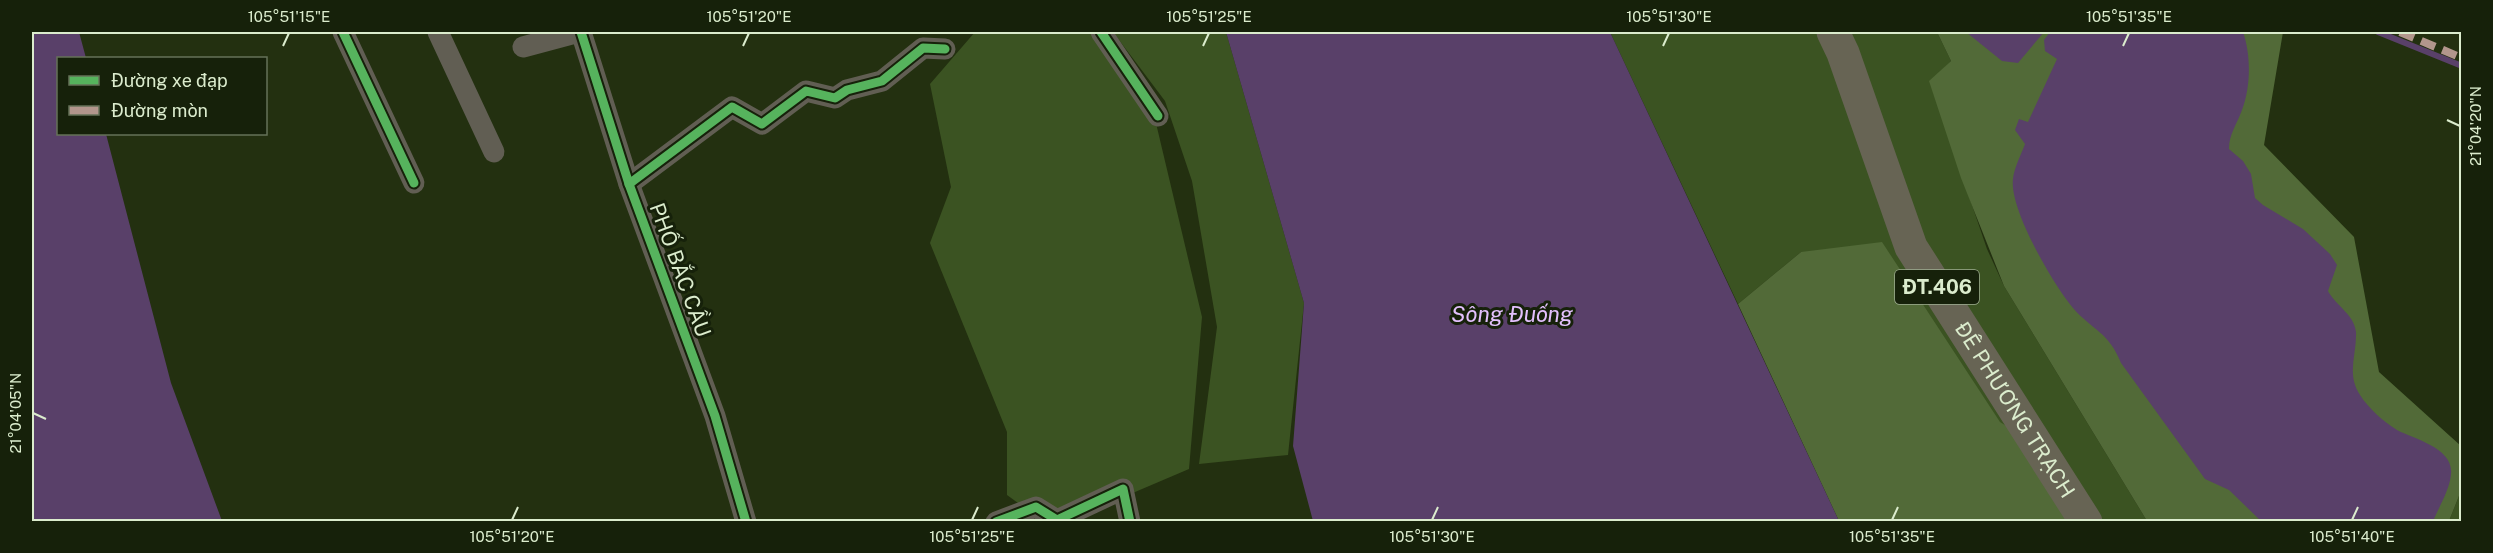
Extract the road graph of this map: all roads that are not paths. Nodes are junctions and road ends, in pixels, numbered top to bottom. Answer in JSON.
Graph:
{"nodes":[{"id":1,"x":343,"y":32,"type":"edge"},
{"id":2,"x":438,"y":32,"type":"edge"},
{"id":3,"x":580,"y":32,"type":"edge"},
{"id":4,"x":1101,"y":32,"type":"edge"},
{"id":5,"x":1833,"y":32,"type":"edge"},
{"id":6,"x":523,"y":47,"type":"dead end"},
{"id":7,"x":945,"y":50,"type":"dead end"},
{"id":8,"x":1158,"y":116,"type":"dead end"},
{"id":9,"x":494,"y":152,"type":"dead end"},
{"id":10,"x":414,"y":183,"type":"dead end"},
{"id":11,"x":629,"y":184,"type":"junction"},
{"id":12,"x":746,"y":522,"type":"edge"},
{"id":13,"x":996,"y":522,"type":"edge"},
{"id":14,"x":1130,"y":522,"type":"edge"},
{"id":15,"x":2086,"y":522,"type":"edge"}],
"edges":[{"from":1,"to":10,"type":"street"},
{"from":2,"to":9,"type":"street"},
{"from":3,"to":6,"type":"street"},
{"from":3,"to":11,"type":"street","name":"PHỐ BẮC CẦU"},
{"from":4,"to":8,"type":"street"},
{"from":5,"to":15,"type":"main road","name":"ĐÊ PHƯƠNG TRẠCH","number":"ĐT.406"},
{"from":7,"to":11,"type":"street"},
{"from":11,"to":12,"type":"street","name":"PHỐ BẮC CẦU"},
{"from":13,"to":14,"type":"street"}]}
